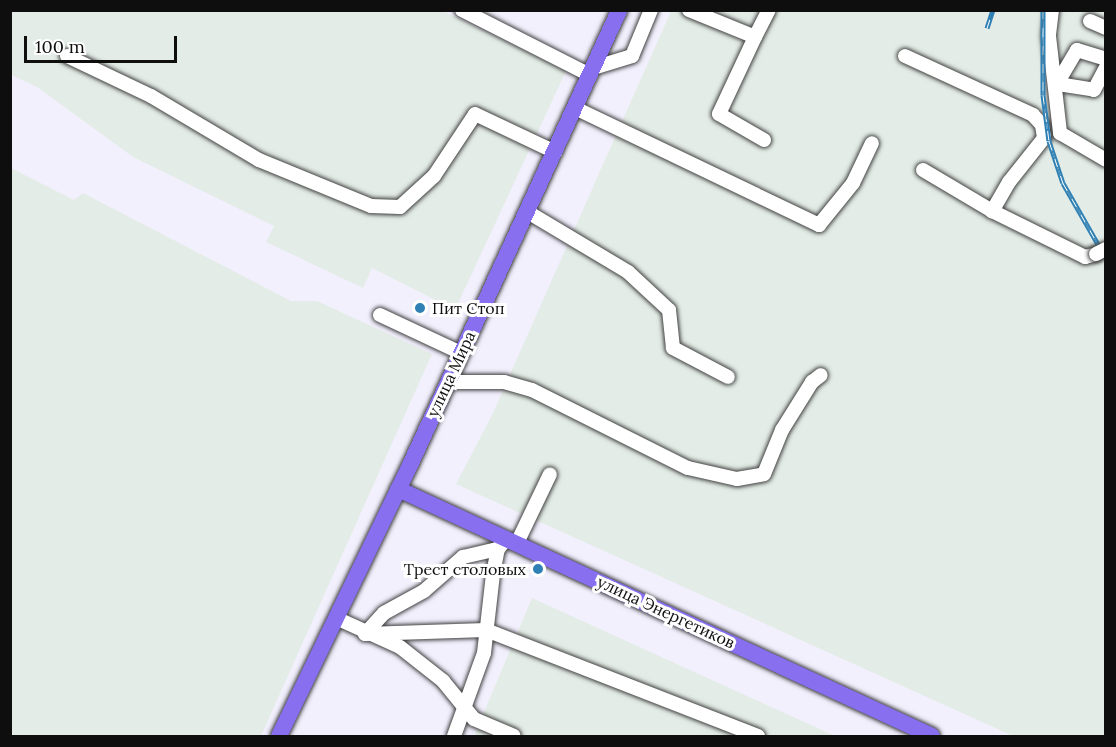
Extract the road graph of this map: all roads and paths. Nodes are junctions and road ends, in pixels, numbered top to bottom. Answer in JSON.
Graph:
{"nodes":[{"id":1,"x":462,"y":10,"type":"edge"},
{"id":2,"x":619,"y":10,"type":"edge"},
{"id":3,"x":651,"y":10,"type":"edge"},
{"id":4,"x":689,"y":10,"type":"edge"},
{"id":5,"x":769,"y":10,"type":"edge"},
{"id":6,"x":1052,"y":10,"type":"edge"},
{"id":7,"x":1090,"y":21,"type":"dead end"},
{"id":8,"x":1106,"y":28,"type":"edge"},
{"id":9,"x":755,"y":37,"type":"junction"},
{"id":10,"x":905,"y":56,"type":"dead end"},
{"id":11,"x":67,"y":57,"type":"dead end"},
{"id":12,"x":1106,"y":59,"type":"edge"},
{"id":13,"x":1106,"y":67,"type":"edge"},
{"id":14,"x":591,"y":72,"type":"junction"},
{"id":15,"x":1057,"y":85,"type":"junction"},
{"id":16,"x":575,"y":108,"type":"junction"},
{"id":17,"x":764,"y":141,"type":"dead end"},
{"id":18,"x":872,"y":143,"type":"dead end"},
{"id":19,"x":555,"y":152,"type":"junction"},
{"id":20,"x":1106,"y":160,"type":"edge"},
{"id":21,"x":923,"y":171,"type":"dead end"},
{"id":22,"x":526,"y":211,"type":"junction"},
{"id":23,"x":992,"y":211,"type":"junction"},
{"id":24,"x":1101,"y":252,"type":"edge"},
{"id":25,"x":380,"y":315,"type":"dead end"},
{"id":26,"x":461,"y":353,"type":"junction"},
{"id":27,"x":821,"y":375,"type":"dead end"},
{"id":28,"x":728,"y":377,"type":"dead end"},
{"id":29,"x":448,"y":382,"type":"junction"},
{"id":30,"x":550,"y":474,"type":"dead end"},
{"id":31,"x":398,"y":489,"type":"junction"},
{"id":32,"x":507,"y":544,"type":"junction"},
{"id":33,"x":336,"y":618,"type":"junction"},
{"id":34,"x":486,"y":630,"type":"junction"},
{"id":35,"x":365,"y":633,"type":"junction"},
{"id":36,"x":463,"y":705,"type":"junction"},
{"id":37,"x":905,"y":730,"type":"edge"},
{"id":38,"x":279,"y":736,"type":"edge"},
{"id":39,"x":454,"y":736,"type":"edge"},
{"id":40,"x":514,"y":736,"type":"edge"},
{"id":41,"x":758,"y":736,"type":"edge"},
{"id":42,"x":932,"y":736,"type":"edge"}],
"edges":[{"from":1,"to":14,"type":"lane"},
{"from":2,"to":14,"type":"main road","name":"улица Мира"},
{"from":3,"to":14,"type":"lane"},
{"from":4,"to":9,"type":"lane"},
{"from":5,"to":9,"type":"lane"},
{"from":6,"to":15,"type":"lane"},
{"from":7,"to":8,"type":"lane"},
{"from":9,"to":17,"type":"lane"},
{"from":10,"to":23,"type":"lane"},
{"from":11,"to":19,"type":"lane"},
{"from":12,"to":15,"type":"lane"},
{"from":13,"to":15,"type":"lane"},
{"from":14,"to":16,"type":"main road","name":"улица Мира"},
{"from":15,"to":20,"type":"lane"},
{"from":16,"to":18,"type":"lane"},
{"from":16,"to":19,"type":"main road","name":"улица Мира"},
{"from":19,"to":22,"type":"main road","name":"улица Мира"},
{"from":21,"to":23,"type":"lane"},
{"from":22,"to":26,"type":"main road","name":"улица Мира"},
{"from":22,"to":28,"type":"lane"},
{"from":23,"to":24,"type":"lane"},
{"from":25,"to":26,"type":"lane"},
{"from":26,"to":29,"type":"main road","name":"улица Мира"},
{"from":27,"to":29,"type":"lane"},
{"from":29,"to":31,"type":"main road","name":"улица Мира"},
{"from":30,"to":32,"type":"lane"},
{"from":31,"to":32,"type":"main road","name":"улица Энергетиков"},
{"from":31,"to":33,"type":"main road","name":"улица Мира"},
{"from":32,"to":34,"type":"lane"},
{"from":32,"to":35,"type":"lane"},
{"from":32,"to":37,"type":"main road","name":"улица Энергетиков"},
{"from":33,"to":35,"type":"lane"},
{"from":33,"to":38,"type":"main road","name":"улица Мира"},
{"from":34,"to":35,"type":"lane"},
{"from":34,"to":36,"type":"lane"},
{"from":34,"to":41,"type":"lane"},
{"from":35,"to":36,"type":"lane"},
{"from":36,"to":39,"type":"lane"},
{"from":36,"to":40,"type":"lane"},
{"from":37,"to":42,"type":"main road","name":"улица Энергетиков"}]}
